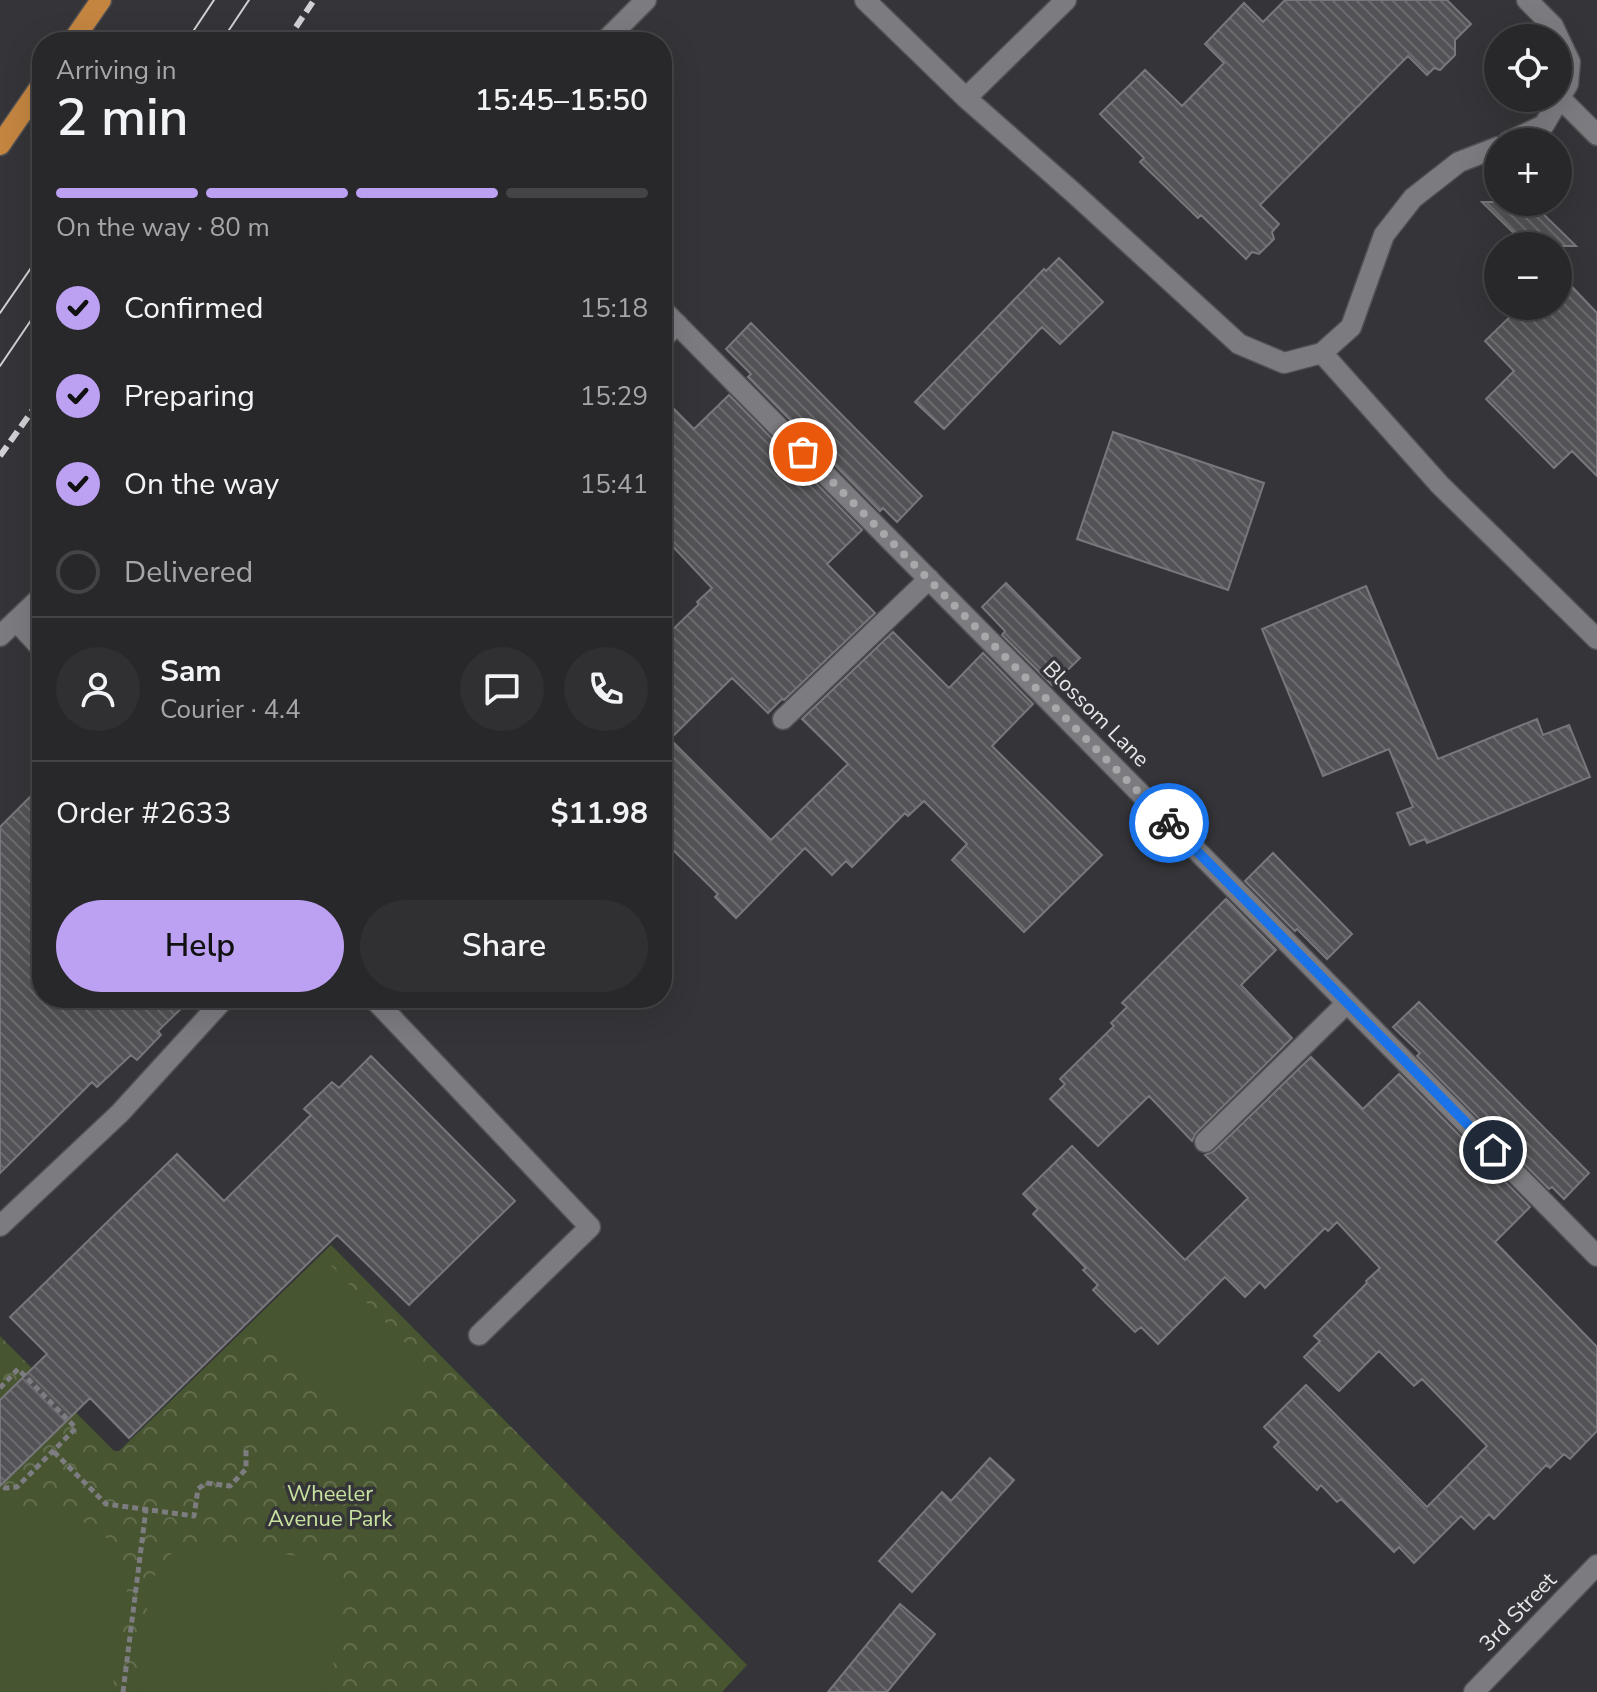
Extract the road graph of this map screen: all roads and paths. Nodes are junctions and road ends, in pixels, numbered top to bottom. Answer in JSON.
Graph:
{"nodes":[{"id":1,"x":101,"y":0,"type":"edge"},
{"id":2,"x":646,"y":0,"type":"edge"},
{"id":3,"x":1066,"y":0,"type":"edge"},
{"id":4,"x":1527,"y":0,"type":"edge"},
{"id":5,"x":877,"y":4,"type":"edge"},
{"id":6,"x":1551,"y":24,"type":"edge"},
{"id":7,"x":79,"y":32,"type":"edge"},
{"id":8,"x":614,"y":32,"type":"edge"},
{"id":9,"x":966,"y":98,"type":"junction"},
{"id":10,"x":32,"y":99,"type":"edge"},
{"id":11,"x":1572,"y":110,"type":"edge"},
{"id":12,"x":1552,"y":112,"type":"edge"},
{"id":13,"x":1538,"y":128,"type":"edge"},
{"id":14,"x":1597,"y":135,"type":"edge"},
{"id":15,"x":0,"y":145,"type":"edge"},
{"id":16,"x":1484,"y":152,"type":"edge"},
{"id":17,"x":672,"y":329,"type":"edge"},
{"id":18,"x":1322,"y":353,"type":"junction"},
{"id":19,"x":929,"y":579,"type":"junction"},
{"id":20,"x":32,"y":606,"type":"edge"},
{"id":21,"x":16,"y":621,"type":"junction"},
{"id":22,"x":0,"y":636,"type":"edge"},
{"id":23,"x":32,"y":638,"type":"edge"},
{"id":24,"x":1597,"y":639,"type":"edge"},
{"id":25,"x":783,"y":719,"type":"dead end"},
{"id":26,"x":1347,"y":1003,"type":"junction"},
{"id":27,"x":216,"y":1008,"type":"edge"},
{"id":28,"x":382,"y":1008,"type":"edge"},
{"id":29,"x":1205,"y":1142,"type":"dead end"},
{"id":30,"x":0,"y":1226,"type":"edge"},
{"id":31,"x":1597,"y":1256,"type":"edge"},
{"id":32,"x":479,"y":1335,"type":"dead end"},
{"id":33,"x":0,"y":1388,"type":"edge"},
{"id":34,"x":246,"y":1446,"type":"dead end"},
{"id":35,"x":54,"y":1452,"type":"junction"},
{"id":36,"x":0,"y":1484,"type":"edge"},
{"id":37,"x":146,"y":1509,"type":"junction"},
{"id":38,"x":1597,"y":1565,"type":"edge"},
{"id":39,"x":123,"y":1692,"type":"edge"},
{"id":40,"x":1474,"y":1692,"type":"edge"}],
"edges":[{"from":1,"to":7,"type":"main road"},
{"from":2,"to":8,"type":"street"},
{"from":3,"to":9,"type":"street"},
{"from":4,"to":6,"type":"street"},
{"from":5,"to":9,"type":"street"},
{"from":9,"to":18,"type":"street"},
{"from":10,"to":15,"type":"main road"},
{"from":11,"to":14,"type":"street"},
{"from":12,"to":13,"type":"street"},
{"from":16,"to":18,"type":"street"},
{"from":17,"to":19,"type":"street","name":"Blossom Lane"},
{"from":18,"to":24,"type":"street"},
{"from":19,"to":25,"type":"street"},
{"from":19,"to":26,"type":"street","name":"Blossom Lane"},
{"from":20,"to":21,"type":"street"},
{"from":21,"to":22,"type":"street"},
{"from":21,"to":23,"type":"street"},
{"from":26,"to":29,"type":"street"},
{"from":26,"to":31,"type":"street","name":"Blossom Lane"},
{"from":27,"to":30,"type":"street"},
{"from":28,"to":32,"type":"street"},
{"from":33,"to":35,"type":"path"},
{"from":34,"to":37,"type":"path"},
{"from":35,"to":36,"type":"path"},
{"from":35,"to":37,"type":"path"},
{"from":37,"to":39,"type":"path"},
{"from":38,"to":40,"type":"street","name":"3rd Street"}]}
